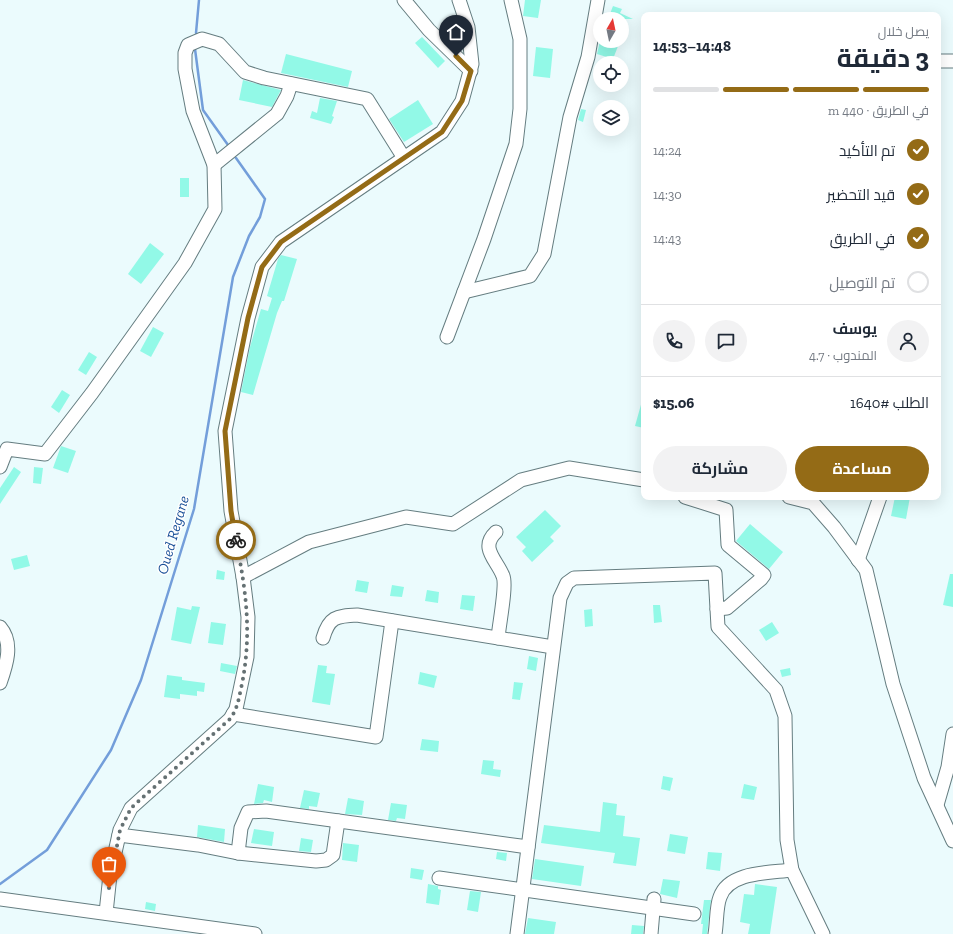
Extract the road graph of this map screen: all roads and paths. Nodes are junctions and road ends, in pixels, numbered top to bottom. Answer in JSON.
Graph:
{"nodes":[{"id":1,"x":404,"y":0,"type":"edge"},
{"id":2,"x":459,"y":0,"type":"edge"},
{"id":3,"x":511,"y":0,"type":"edge"},
{"id":4,"x":598,"y":0,"type":"edge"},
{"id":5,"x":941,"y":60,"type":"edge"},
{"id":6,"x":953,"y":61,"type":"edge"},
{"id":7,"x":471,"y":71,"type":"junction"},
{"id":8,"x":291,"y":84,"type":"junction"},
{"id":9,"x":404,"y":158,"type":"junction"},
{"id":10,"x":214,"y":165,"type":"junction"},
{"id":11,"x":464,"y":292,"type":"junction"},
{"id":12,"x":446,"y":337,"type":"dead end"},
{"id":13,"x":0,"y":467,"type":"edge"},
{"id":14,"x":641,"y":480,"type":"edge"},
{"id":15,"x":694,"y":500,"type":"edge"},
{"id":16,"x":812,"y":500,"type":"edge"},
{"id":17,"x":879,"y":500,"type":"edge"},
{"id":18,"x":496,"y":532,"type":"dead end"},
{"id":19,"x":858,"y":560,"type":"junction"},
{"id":20,"x":243,"y":577,"type":"junction"},
{"id":21,"x":717,"y":609,"type":"junction"},
{"id":22,"x":392,"y":620,"type":"junction"},
{"id":23,"x":0,"y":627,"type":"edge"},
{"id":24,"x":323,"y":638,"type":"dead end"},
{"id":25,"x":498,"y":638,"type":"junction"},
{"id":26,"x":554,"y":647,"type":"junction"},
{"id":27,"x":0,"y":684,"type":"edge"},
{"id":28,"x":233,"y":714,"type":"junction"},
{"id":29,"x":953,"y":734,"type":"edge"},
{"id":30,"x":937,"y":805,"type":"junction"},
{"id":31,"x":338,"y":821,"type":"junction"},
{"id":32,"x":119,"y":835,"type":"junction"},
{"id":33,"x":953,"y":841,"type":"edge"},
{"id":34,"x":528,"y":847,"type":"junction"},
{"id":35,"x":238,"y":853,"type":"junction"},
{"id":36,"x":792,"y":870,"type":"junction"},
{"id":37,"x":439,"y":878,"type":"dead end"},
{"id":38,"x":522,"y":890,"type":"junction"},
{"id":39,"x":0,"y":899,"type":"edge"},
{"id":40,"x":654,"y":904,"type":"junction"},
{"id":41,"x":106,"y":913,"type":"junction"},
{"id":42,"x":694,"y":914,"type":"dead end"},
{"id":43,"x":255,"y":934,"type":"edge"},
{"id":44,"x":517,"y":934,"type":"edge"},
{"id":45,"x":651,"y":934,"type":"edge"},
{"id":46,"x":715,"y":934,"type":"edge"},
{"id":47,"x":822,"y":934,"type":"edge"}],
"edges":[{"from":1,"to":7,"type":"lane"},
{"from":2,"to":7,"type":"lane"},
{"from":3,"to":11,"type":"lane"},
{"from":4,"to":11,"type":"lane"},
{"from":5,"to":6,"type":"lane"},
{"from":7,"to":9,"type":"lane"},
{"from":8,"to":9,"type":"lane"},
{"from":8,"to":10,"type":"lane"},
{"from":8,"to":10,"type":"lane"},
{"from":9,"to":20,"type":"lane"},
{"from":10,"to":13,"type":"lane"},
{"from":11,"to":12,"type":"lane"},
{"from":14,"to":20,"type":"lane"},
{"from":15,"to":21,"type":"lane"},
{"from":16,"to":19,"type":"lane"},
{"from":17,"to":19,"type":"lane"},
{"from":18,"to":25,"type":"lane"},
{"from":19,"to":30,"type":"lane"},
{"from":20,"to":28,"type":"lane"},
{"from":21,"to":26,"type":"lane"},
{"from":21,"to":36,"type":"lane"},
{"from":22,"to":24,"type":"lane"},
{"from":22,"to":25,"type":"lane"},
{"from":22,"to":28,"type":"lane"},
{"from":23,"to":27,"type":"lane"},
{"from":25,"to":26,"type":"lane"},
{"from":26,"to":34,"type":"lane"},
{"from":28,"to":32,"type":"lane"},
{"from":29,"to":30,"type":"lane"},
{"from":30,"to":33,"type":"lane"},
{"from":31,"to":34,"type":"lane"},
{"from":31,"to":35,"type":"lane"},
{"from":31,"to":35,"type":"lane"},
{"from":32,"to":35,"type":"lane"},
{"from":32,"to":41,"type":"lane"},
{"from":34,"to":38,"type":"lane"},
{"from":36,"to":46,"type":"lane"},
{"from":36,"to":47,"type":"lane"},
{"from":37,"to":38,"type":"lane"},
{"from":38,"to":40,"type":"lane"},
{"from":38,"to":44,"type":"lane"},
{"from":39,"to":41,"type":"lane"},
{"from":40,"to":42,"type":"lane"},
{"from":40,"to":45,"type":"lane"},
{"from":41,"to":43,"type":"lane"}]}
